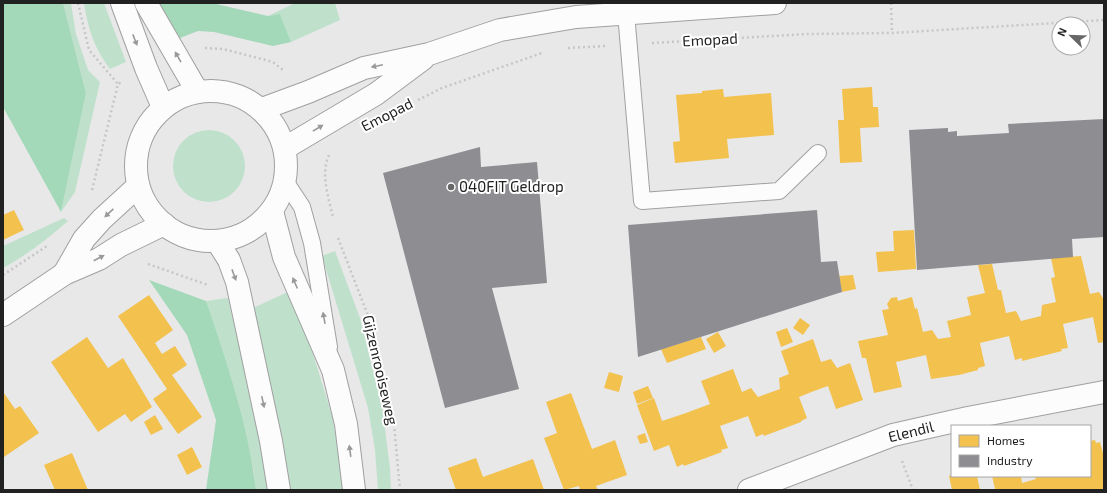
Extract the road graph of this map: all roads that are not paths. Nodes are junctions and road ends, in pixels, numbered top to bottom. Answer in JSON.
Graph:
{"nodes":[{"id":1,"x":122,"y":3,"type":"edge"},
{"id":2,"x":146,"y":3,"type":"edge"},
{"id":3,"x":775,"y":3,"type":"edge"},
{"id":4,"x":626,"y":13,"type":"junction"},
{"id":5,"x":429,"y":54,"type":"junction"},
{"id":6,"x":197,"y":91,"type":"junction"},
{"id":7,"x":163,"y":107,"type":"junction"},
{"id":8,"x":262,"y":109,"type":"junction"},
{"id":9,"x":285,"y":148,"type":"junction"},
{"id":10,"x":818,"y":153,"type":"dead end"},
{"id":11,"x":285,"y":181,"type":"junction"},
{"id":12,"x":138,"y":186,"type":"junction"},
{"id":13,"x":272,"y":211,"type":"junction"},
{"id":14,"x":164,"y":224,"type":"junction"},
{"id":15,"x":217,"y":241,"type":"junction"},
{"id":16,"x":64,"y":274,"type":"junction"},
{"id":17,"x":3,"y":315,"type":"edge"},
{"id":18,"x":333,"y":370,"type":"junction"},
{"id":19,"x":1104,"y":392,"type":"edge"},
{"id":20,"x":279,"y":490,"type":"edge"},
{"id":21,"x":354,"y":490,"type":"edge"},
{"id":22,"x":749,"y":490,"type":"edge"}],
"edges":[{"from":1,"to":7,"type":"main road","one_way":true},
{"from":6,"to":2,"type":"main road","one_way":true},
{"from":3,"to":4,"type":"main road","name":"Emopad"},
{"from":4,"to":5,"type":"main road","name":"Emopad"},
{"from":4,"to":10,"type":"lane"},
{"from":5,"to":8,"type":"main road","name":"Emopad","one_way":true},
{"from":9,"to":5,"type":"main road","name":"Emopad","one_way":true},
{"from":6,"to":7,"type":"main road"},
{"from":6,"to":8,"type":"main road"},
{"from":7,"to":12,"type":"main road"},
{"from":8,"to":9,"type":"main road"},
{"from":9,"to":11,"type":"main road"},
{"from":11,"to":13,"type":"main road"},
{"from":18,"to":11,"type":"lane","one_way":true},
{"from":12,"to":14,"type":"main road"},
{"from":12,"to":16,"type":"main road","one_way":true},
{"from":13,"to":15,"type":"main road"},
{"from":18,"to":13,"type":"main road","one_way":true},
{"from":14,"to":15,"type":"main road"},
{"from":16,"to":14,"type":"main road","one_way":true},
{"from":15,"to":20,"type":"main road","one_way":true},
{"from":16,"to":17,"type":"main road"},
{"from":21,"to":18,"type":"main road","one_way":true},
{"from":19,"to":22,"type":"main road","name":"Elendil"}]}
